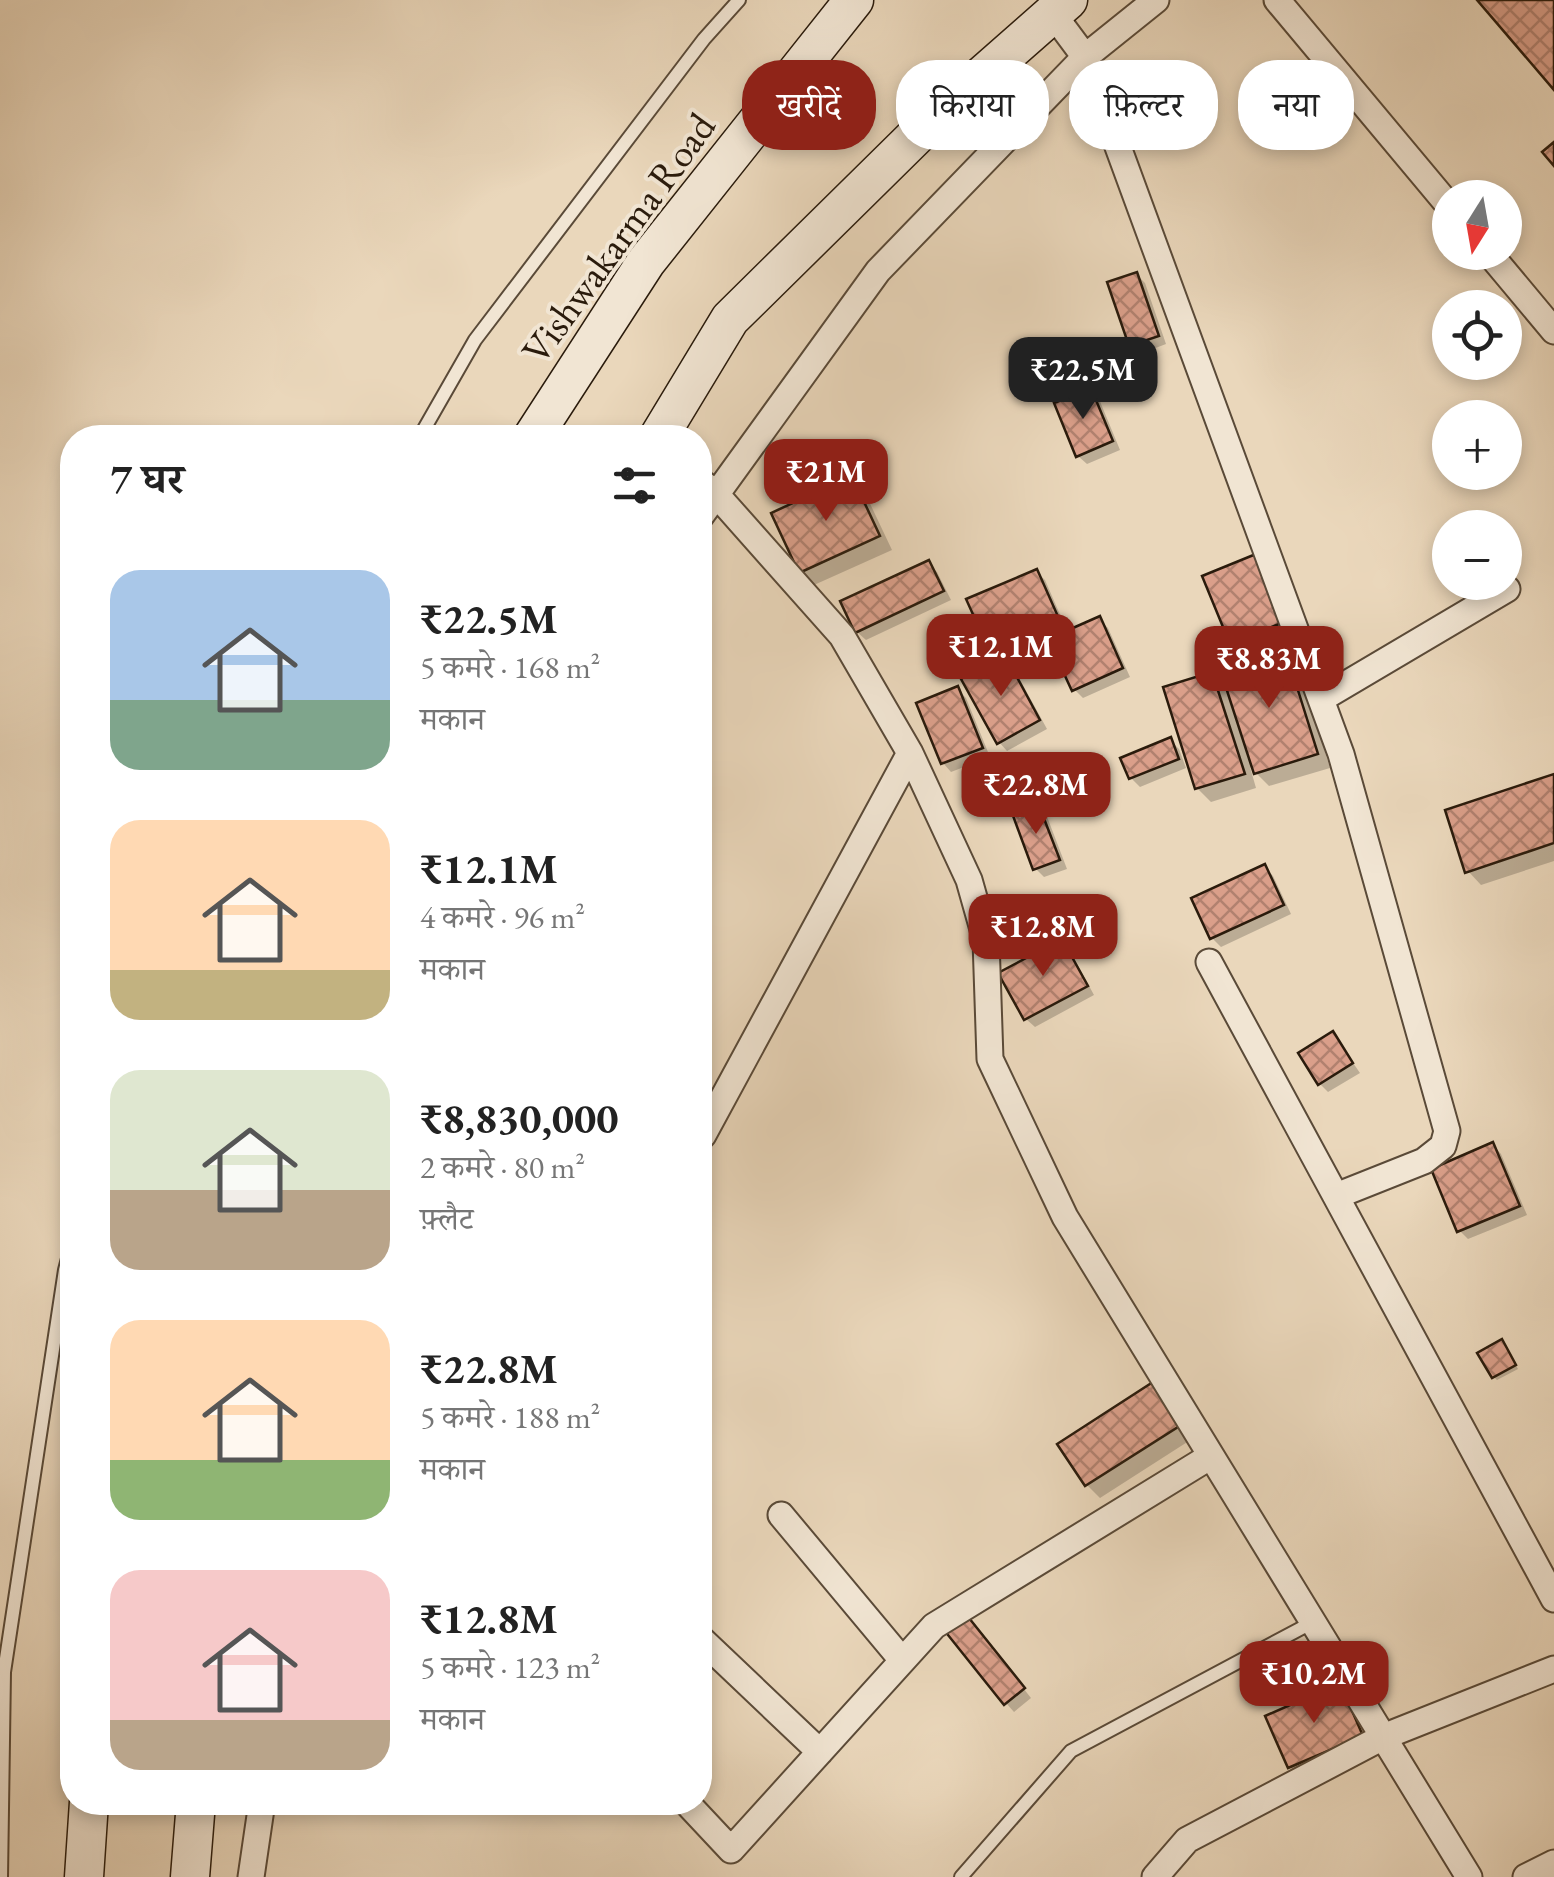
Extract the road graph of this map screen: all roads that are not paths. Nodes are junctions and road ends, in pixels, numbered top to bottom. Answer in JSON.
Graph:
{"nodes":[{"id":1,"x":739,"y":0,"type":"edge"},
{"id":2,"x":854,"y":0,"type":"edge"},
{"id":3,"x":1156,"y":0,"type":"edge"},
{"id":4,"x":1277,"y":0,"type":"edge"},
{"id":5,"x":1060,"y":7,"type":"edge"},
{"id":6,"x":1085,"y":57,"type":"junction"},
{"id":7,"x":1432,"y":185,"type":"edge"},
{"id":8,"x":1503,"y":270,"type":"edge"},
{"id":9,"x":1554,"y":332,"type":"edge"},
{"id":10,"x":426,"y":425,"type":"edge"},
{"id":11,"x":540,"y":425,"type":"edge"},
{"id":12,"x":666,"y":425,"type":"edge"},
{"id":13,"x":712,"y":483,"type":"edge"},
{"id":14,"x":712,"y":492,"type":"edge"},
{"id":15,"x":1489,"y":600,"type":"edge"},
{"id":16,"x":1321,"y":699,"type":"junction"},
{"id":17,"x":910,"y":753,"type":"junction"},
{"id":18,"x":1209,"y":962,"type":"dead end"},
{"id":19,"x":712,"y":1117,"type":"edge"},
{"id":20,"x":1336,"y":1196,"type":"junction"},
{"id":21,"x":60,"y":1303,"type":"edge"},
{"id":22,"x":1211,"y":1456,"type":"junction"},
{"id":23,"x":781,"y":1515,"type":"dead end"},
{"id":24,"x":1554,"y":1599,"type":"edge"},
{"id":25,"x":1313,"y":1622,"type":"junction"},
{"id":26,"x":712,"y":1649,"type":"edge"},
{"id":27,"x":902,"y":1660,"type":"junction"},
{"id":28,"x":1554,"y":1669,"type":"edge"},
{"id":29,"x":1383,"y":1737,"type":"junction"},
{"id":30,"x":820,"y":1752,"type":"junction"},
{"id":31,"x":89,"y":1815,"type":"edge"},
{"id":32,"x":195,"y":1815,"type":"edge"},
{"id":33,"x":261,"y":1815,"type":"edge"},
{"id":34,"x":698,"y":1815,"type":"edge"},
{"id":35,"x":1554,"y":1863,"type":"edge"},
{"id":36,"x":87,"y":1870,"type":"edge"},
{"id":37,"x":188,"y":1872,"type":"edge"},
{"id":38,"x":255,"y":1876,"type":"edge"},
{"id":39,"x":2,"y":1877,"type":"edge"},
{"id":40,"x":961,"y":1877,"type":"edge"},
{"id":41,"x":1155,"y":1877,"type":"edge"},
{"id":42,"x":1469,"y":1877,"type":"edge"},
{"id":43,"x":1526,"y":1877,"type":"edge"}],
"edges":[{"from":1,"to":10,"type":"lane"},
{"from":2,"to":11,"type":"main road","name":"Vishwakarma Road"},
{"from":3,"to":6,"type":"street"},
{"from":4,"to":7,"type":"street"},
{"from":5,"to":6,"type":"street"},
{"from":5,"to":12,"type":"main road"},
{"from":6,"to":13,"type":"street"},
{"from":6,"to":16,"type":"street"},
{"from":8,"to":9,"type":"street"},
{"from":14,"to":17,"type":"street"},
{"from":15,"to":16,"type":"street"},
{"from":16,"to":20,"type":"street"},
{"from":17,"to":19,"type":"street"},
{"from":17,"to":22,"type":"street"},
{"from":18,"to":20,"type":"street"},
{"from":20,"to":24,"type":"street"},
{"from":21,"to":39,"type":"lane"},
{"from":22,"to":25,"type":"street"},
{"from":22,"to":27,"type":"street"},
{"from":23,"to":27,"type":"street"},
{"from":25,"to":29,"type":"street"},
{"from":25,"to":40,"type":"lane"},
{"from":26,"to":30,"type":"street"},
{"from":27,"to":30,"type":"street"},
{"from":28,"to":29,"type":"street"},
{"from":29,"to":41,"type":"street"},
{"from":29,"to":42,"type":"street"},
{"from":30,"to":34,"type":"street"},
{"from":31,"to":36,"type":"main road"},
{"from":32,"to":37,"type":"main road"},
{"from":33,"to":38,"type":"street"},
{"from":35,"to":43,"type":"street"}]}
